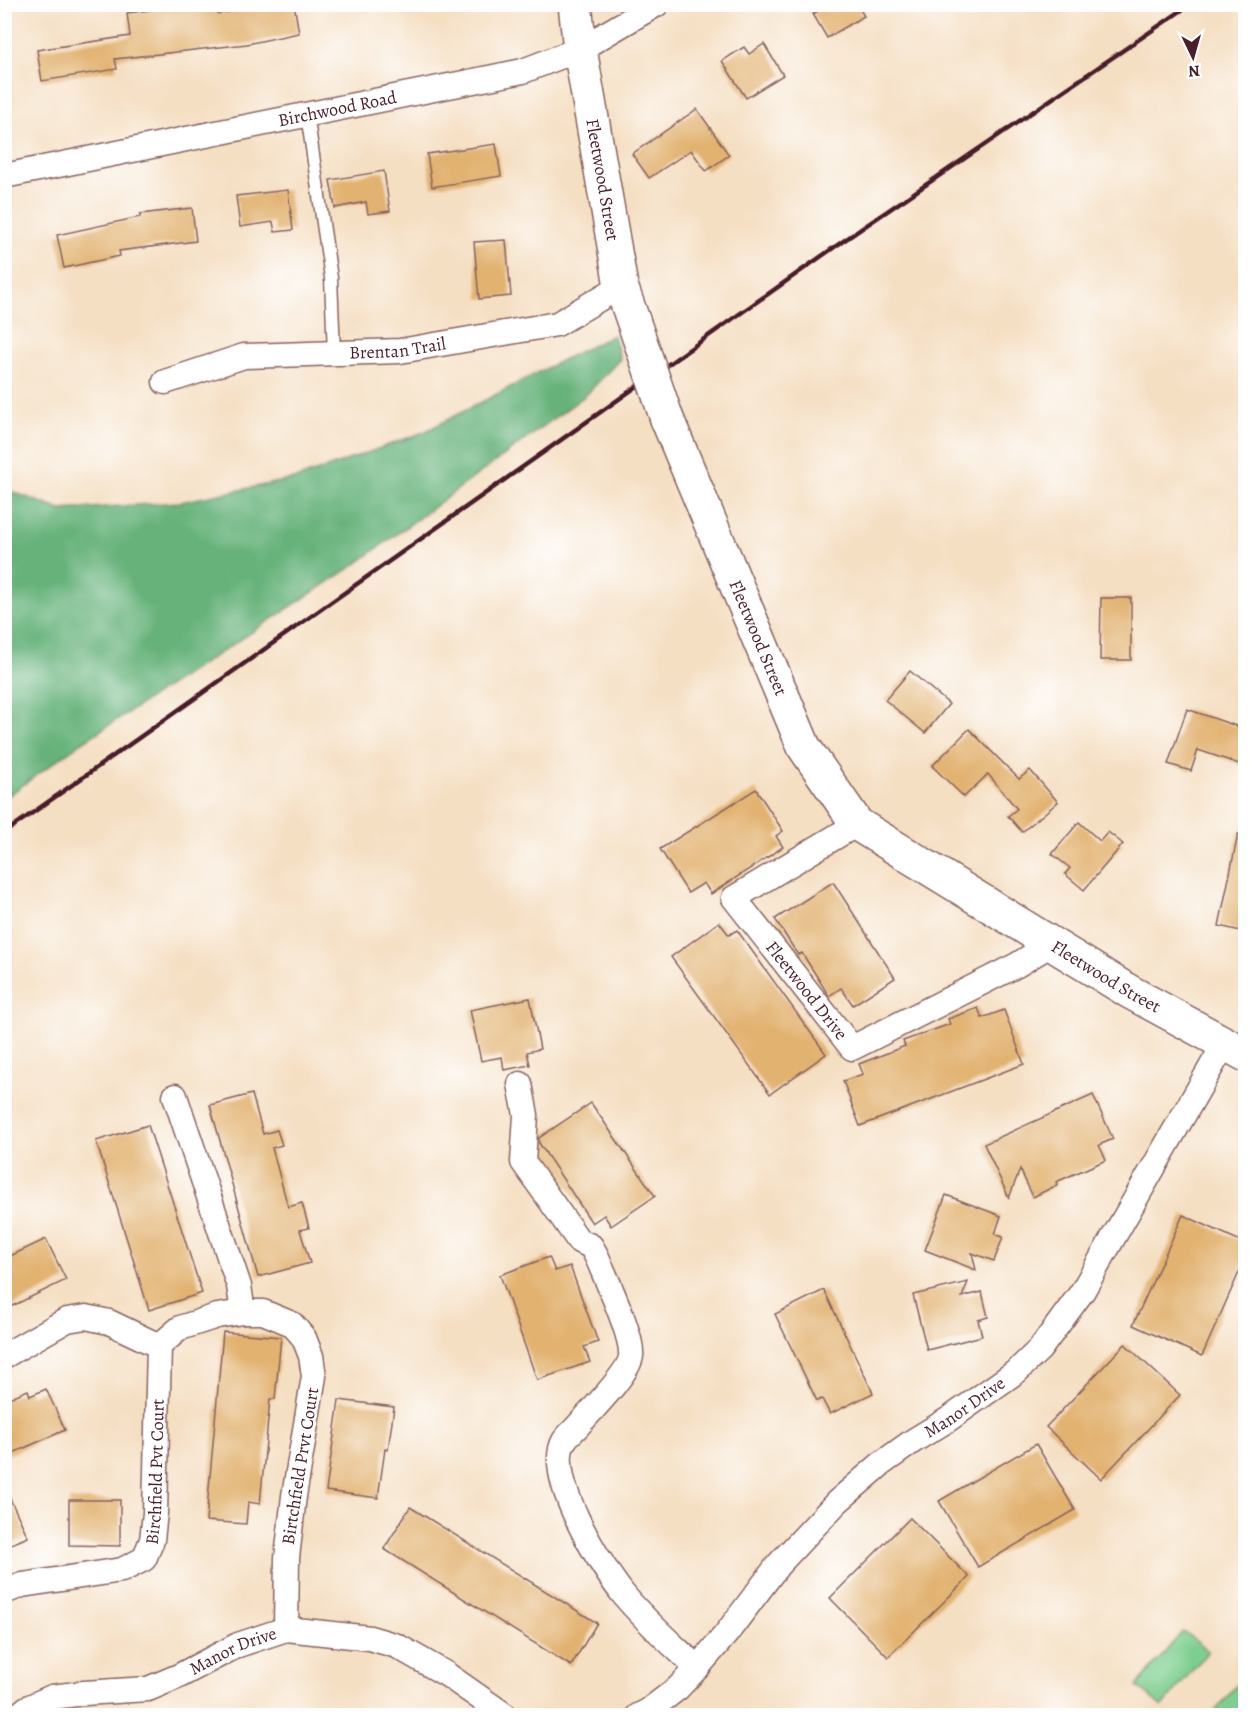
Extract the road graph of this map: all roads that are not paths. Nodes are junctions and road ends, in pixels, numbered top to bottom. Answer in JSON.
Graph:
{"nodes":[{"id":1,"x":575,"y":4,"type":"edge"},
{"id":2,"x":657,"y":4,"type":"edge"},
{"id":3,"x":580,"y":49,"type":"junction"},
{"id":4,"x":307,"y":114,"type":"junction"},
{"id":5,"x":4,"y":176,"type":"edge"},
{"id":6,"x":621,"y":286,"type":"junction"},
{"id":7,"x":334,"y":353,"type":"junction"},
{"id":8,"x":165,"y":382,"type":"dead end"},
{"id":9,"x":857,"y":824,"type":"junction"},
{"id":10,"x":1051,"y":944,"type":"junction"},
{"id":11,"x":1235,"y":1049,"type":"edge"},
{"id":12,"x":520,"y":1084,"type":"dead end"},
{"id":13,"x":175,"y":1096,"type":"dead end"},
{"id":14,"x":243,"y":1312,"type":"junction"},
{"id":15,"x":159,"y":1346,"type":"junction"},
{"id":16,"x":4,"y":1356,"type":"edge"},
{"id":17,"x":4,"y":1592,"type":"edge"},
{"id":18,"x":286,"y":1629,"type":"junction"},
{"id":19,"x":697,"y":1668,"type":"junction"},
{"id":20,"x":17,"y":1716,"type":"edge"},
{"id":21,"x":506,"y":1716,"type":"edge"},
{"id":22,"x":638,"y":1716,"type":"edge"}],
"edges":[{"from":1,"to":3,"type":"street","name":"Fleetwood Street"},
{"from":2,"to":3,"type":"street","name":"Birchwood Road"},
{"from":3,"to":4,"type":"street","name":"Birchwood Road"},
{"from":3,"to":6,"type":"street","name":"Fleetwood Street"},
{"from":4,"to":5,"type":"street","name":"Birchwood Road"},
{"from":4,"to":7,"type":"lane"},
{"from":6,"to":7,"type":"street","name":"Brentan Trail"},
{"from":6,"to":9,"type":"street","name":"Fleetwood Street","bridge":true},
{"from":7,"to":8,"type":"street","name":"Brentan Trail"},
{"from":9,"to":10,"type":"street","name":"Fleetwood Street"},
{"from":9,"to":10,"type":"street","name":"Fleetwood Drive"},
{"from":10,"to":11,"type":"street","name":"Fleetwood Street"},
{"from":11,"to":19,"type":"street","name":"Manor Drive"},
{"from":12,"to":19,"type":"street"},
{"from":13,"to":14,"type":"street"},
{"from":14,"to":15,"type":"street"},
{"from":14,"to":18,"type":"street","name":"Birtchfield Prvt Court"},
{"from":15,"to":16,"type":"street"},
{"from":15,"to":17,"type":"street","name":"Birchfield Pvt Court"},
{"from":18,"to":20,"type":"street","name":"Manor Drive"},
{"from":18,"to":21,"type":"street","name":"Manor Drive"},
{"from":19,"to":22,"type":"street","name":"Manor Drive"}]}
